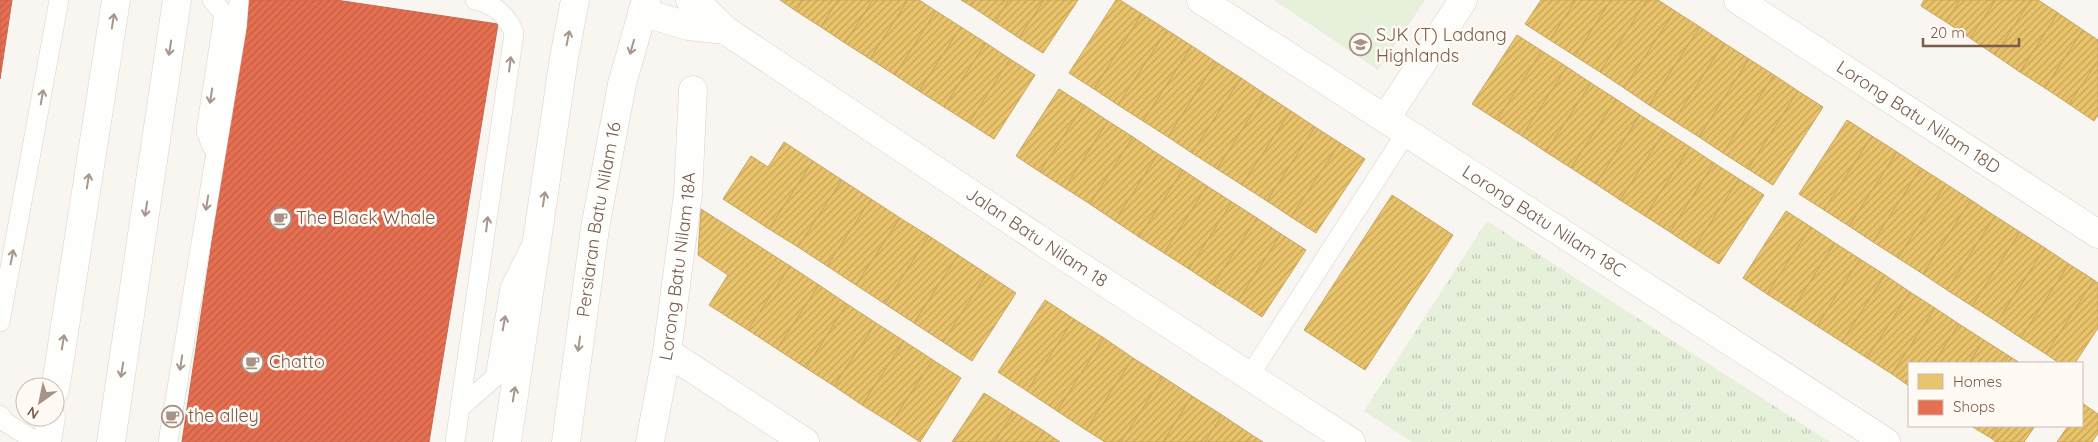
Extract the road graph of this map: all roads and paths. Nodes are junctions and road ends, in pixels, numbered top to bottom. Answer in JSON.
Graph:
{"nodes":[{"id":1,"x":59,"y":0,"type":"edge"},
{"id":2,"x":116,"y":0,"type":"edge"},
{"id":3,"x":178,"y":0,"type":"edge"},
{"id":4,"x":212,"y":0,"type":"edge"},
{"id":5,"x":238,"y":0,"type":"edge"},
{"id":6,"x":475,"y":0,"type":"edge"},
{"id":7,"x":575,"y":0,"type":"edge"},
{"id":8,"x":690,"y":0,"type":"edge"},
{"id":9,"x":1200,"y":0,"type":"edge"},
{"id":10,"x":1463,"y":0,"type":"edge"},
{"id":11,"x":1738,"y":0,"type":"edge"},
{"id":12,"x":644,"y":6,"type":"edge"},
{"id":13,"x":725,"y":30,"type":"junction"},
{"id":14,"x":693,"y":90,"type":"dead end"},
{"id":15,"x":1396,"y":126,"type":"junction"},
{"id":16,"x":215,"y":155,"type":"junction"},
{"id":17,"x":539,"y":232,"type":"junction"},
{"id":18,"x":2098,"y":234,"type":"edge"},
{"id":19,"x":0,"y":322,"type":"edge"},
{"id":20,"x":666,"y":352,"type":"junction"},
{"id":21,"x":1250,"y":375,"type":"junction"},
{"id":22,"x":57,"y":377,"type":"edge"},
{"id":23,"x":460,"y":408,"type":"junction"},
{"id":24,"x":0,"y":415,"type":"edge"},
{"id":25,"x":49,"y":427,"type":"edge"},
{"id":26,"x":37,"y":442,"type":"edge"},
{"id":27,"x":47,"y":442,"type":"edge"},
{"id":28,"x":111,"y":442,"type":"edge"},
{"id":29,"x":168,"y":442,"type":"edge"},
{"id":30,"x":455,"y":442,"type":"edge"},
{"id":31,"x":507,"y":442,"type":"edge"},
{"id":32,"x":566,"y":442,"type":"edge"},
{"id":33,"x":650,"y":442,"type":"edge"},
{"id":34,"x":805,"y":442,"type":"edge"},
{"id":35,"x":1352,"y":442,"type":"edge"},
{"id":36,"x":1886,"y":442,"type":"edge"}],
"edges":[{"from":19,"to":1,"type":"lane","one_way":true},
{"from":22,"to":2,"type":"street","one_way":true},
{"from":3,"to":28,"type":"street","one_way":true},
{"from":4,"to":16,"type":"lane","one_way":true},
{"from":5,"to":16,"type":"lane"},
{"from":23,"to":6,"type":"lane","one_way":true},
{"from":17,"to":7,"type":"street","one_way":true},
{"from":8,"to":13,"type":"street","name":"Jalan Batu Nilam 18"},
{"from":9,"to":15,"type":"street","name":"Lorong Batu Nilam 18C"},
{"from":10,"to":15,"type":"street"},
{"from":11,"to":18,"type":"street","name":"Lorong Batu Nilam 18D"},
{"from":12,"to":13,"type":"street","name":"Jalan Batu Nilam 18"},
{"from":12,"to":32,"type":"street","name":"Persiaran Batu Nilam 16","one_way":true},
{"from":13,"to":21,"type":"street","name":"Jalan Batu Nilam 18"},
{"from":14,"to":20,"type":"street","name":"Lorong Batu Nilam 18A"},
{"from":15,"to":21,"type":"lane"},
{"from":15,"to":36,"type":"street","name":"Lorong Batu Nilam 18C"},
{"from":16,"to":29,"type":"lane","one_way":true},
{"from":23,"to":17,"type":"lane","one_way":true},
{"from":31,"to":17,"type":"street","one_way":true},
{"from":20,"to":33,"type":"street","name":"Lorong Batu Nilam 18A"},
{"from":20,"to":34,"type":"street"},
{"from":21,"to":35,"type":"street","name":"Jalan Batu Nilam 18"},
{"from":23,"to":30,"type":"lane"},
{"from":24,"to":26,"type":"lane"},
{"from":25,"to":27,"type":"street"}]}
